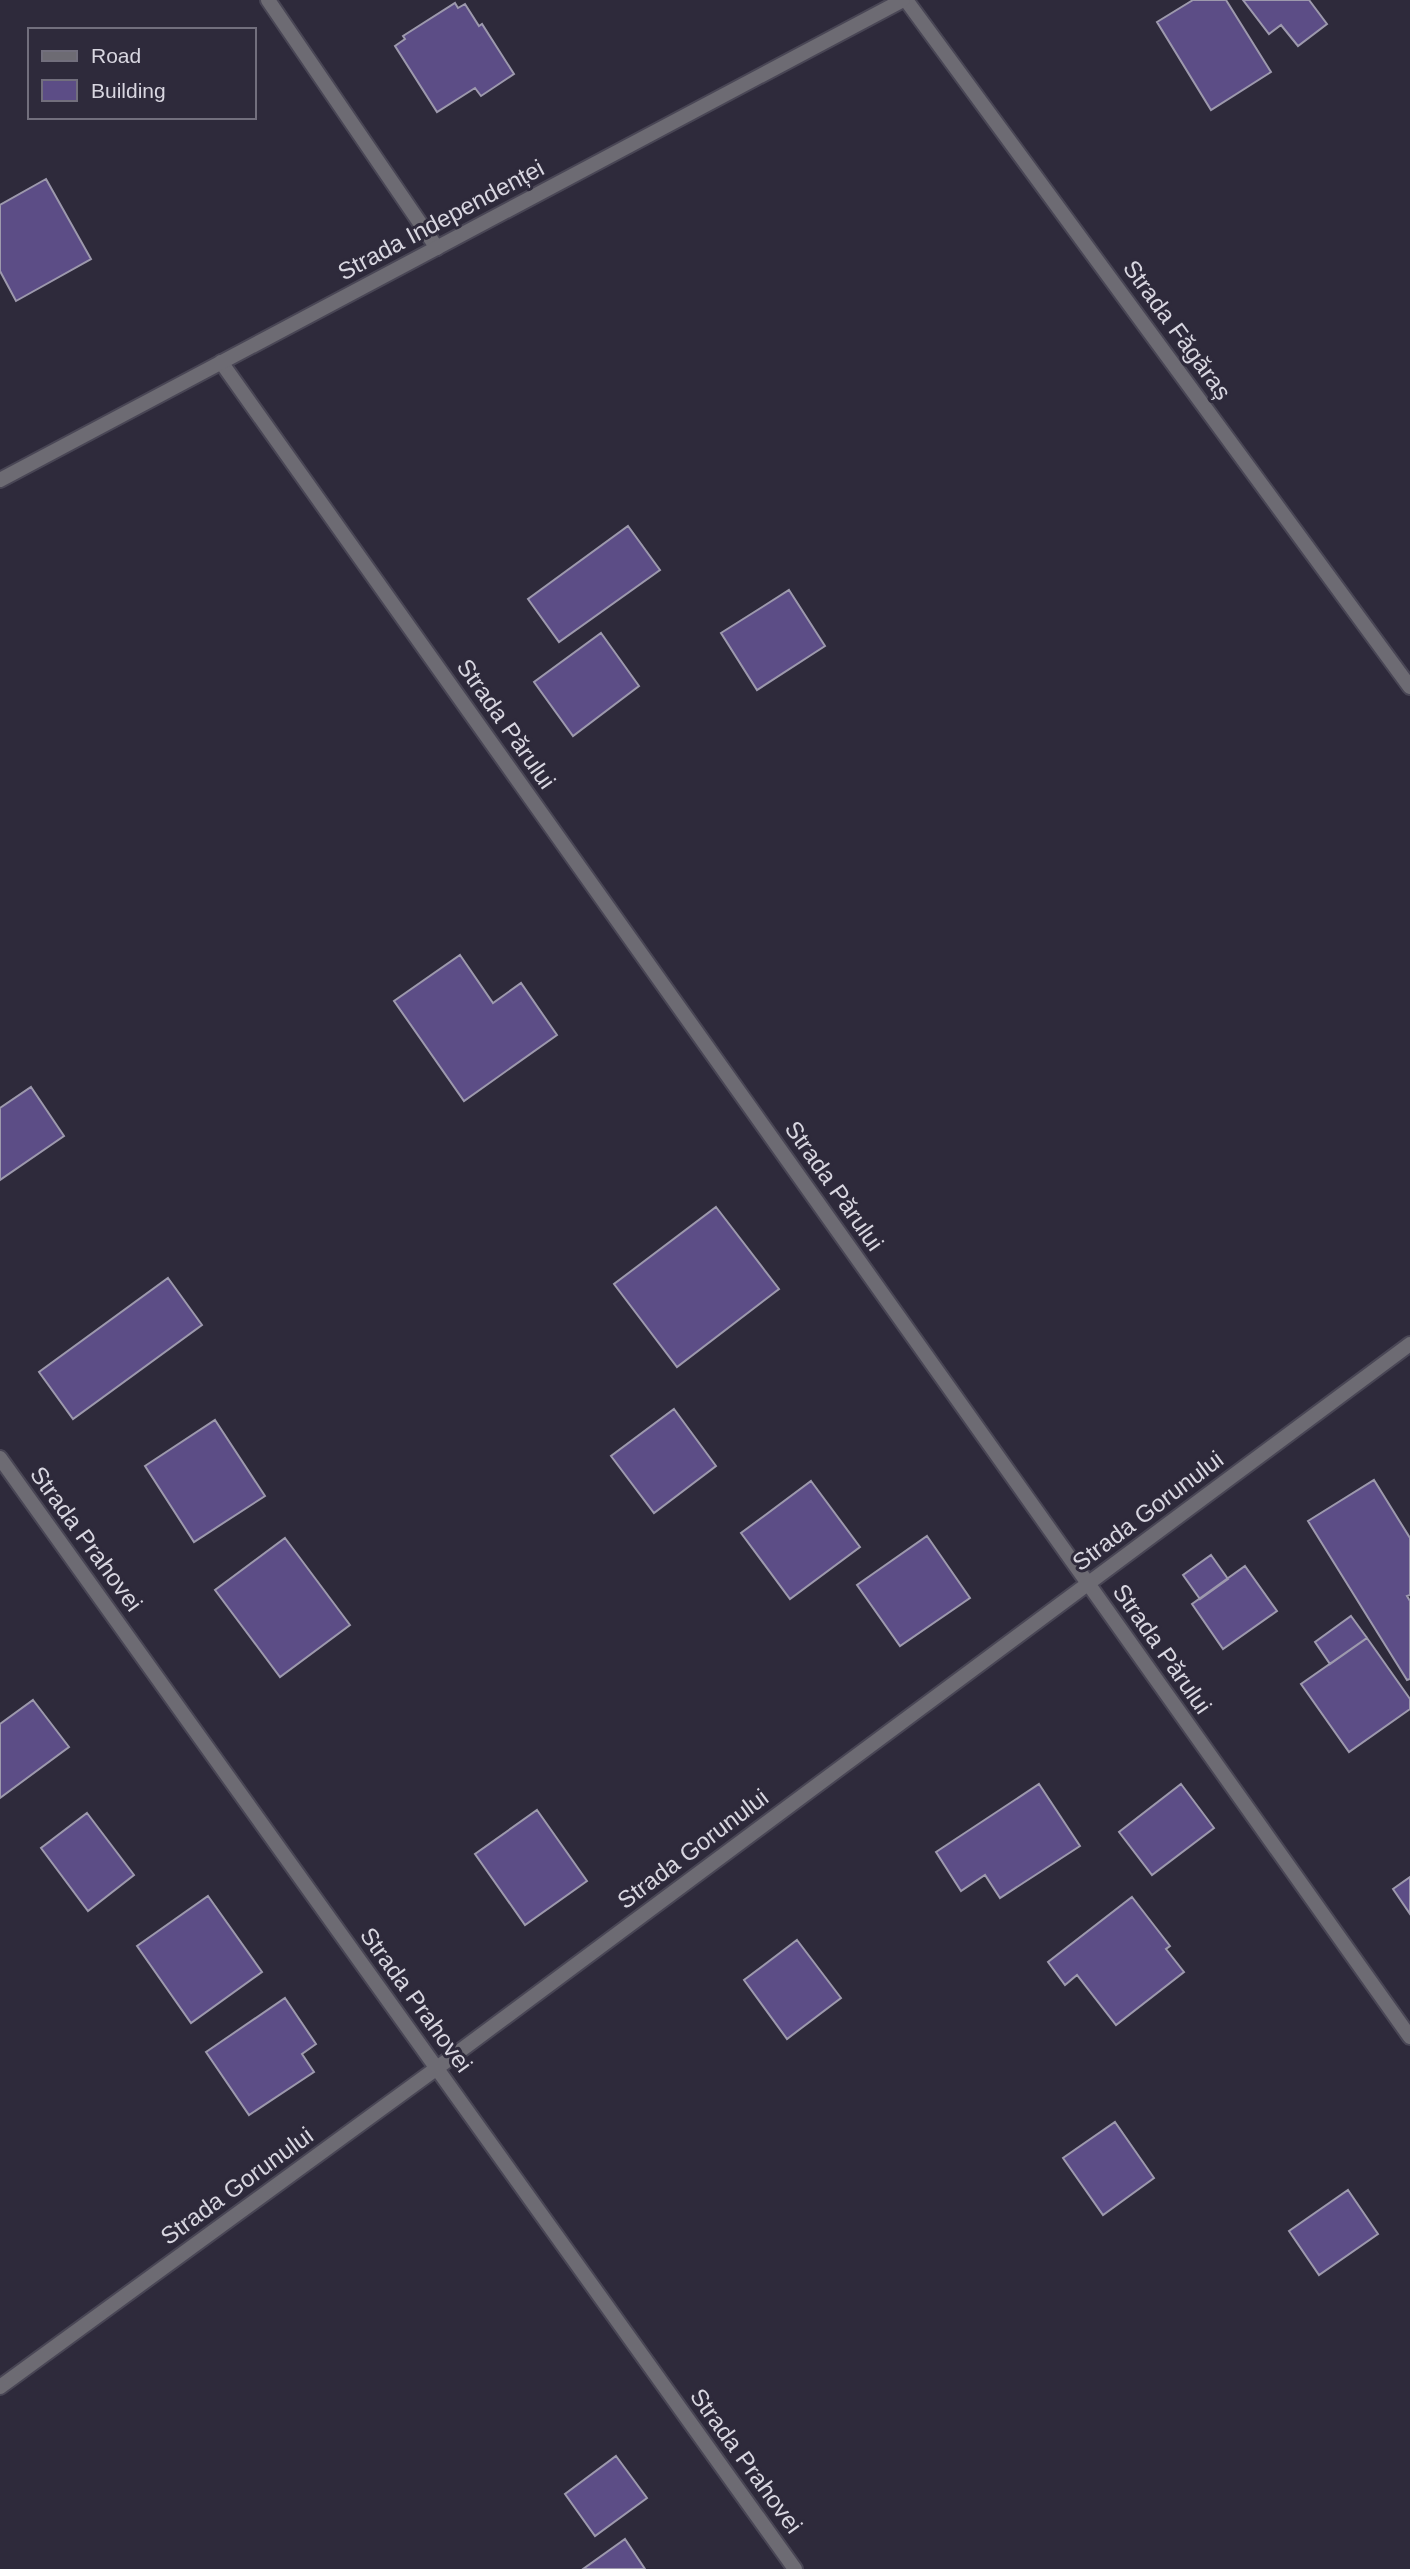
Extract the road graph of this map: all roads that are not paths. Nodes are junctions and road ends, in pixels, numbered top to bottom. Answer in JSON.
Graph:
{"nodes":[{"id":1,"x":268,"y":0,"type":"edge"},
{"id":2,"x":905,"y":0,"type":"edge"},
{"id":3,"x":437,"y":248,"type":"junction"},
{"id":4,"x":220,"y":362,"type":"junction"},
{"id":5,"x":0,"y":480,"type":"edge"},
{"id":6,"x":1410,"y":687,"type":"edge"},
{"id":7,"x":1410,"y":1344,"type":"edge"},
{"id":8,"x":0,"y":1458,"type":"edge"},
{"id":9,"x":1087,"y":1583,"type":"junction"},
{"id":10,"x":1410,"y":2037,"type":"edge"},
{"id":11,"x":437,"y":2068,"type":"junction"},
{"id":12,"x":0,"y":2387,"type":"edge"},
{"id":13,"x":795,"y":2569,"type":"edge"}],
"edges":[{"from":1,"to":3,"type":"street"},
{"from":2,"to":3,"type":"street","name":"Strada Independenței"},
{"from":2,"to":6,"type":"street","name":"Strada Făgăraș"},
{"from":3,"to":4,"type":"street","name":"Strada Independenței"},
{"from":4,"to":5,"type":"street","name":"Strada Independenței"},
{"from":4,"to":9,"type":"street","name":"Strada Părului"},
{"from":7,"to":9,"type":"street","name":"Strada Gorunului"},
{"from":8,"to":11,"type":"street","name":"Strada Prahovei"},
{"from":9,"to":10,"type":"street","name":"Strada Părului"},
{"from":9,"to":11,"type":"street","name":"Strada Gorunului"},
{"from":11,"to":12,"type":"street","name":"Strada Gorunului"},
{"from":11,"to":13,"type":"street","name":"Strada Prahovei"}]}
